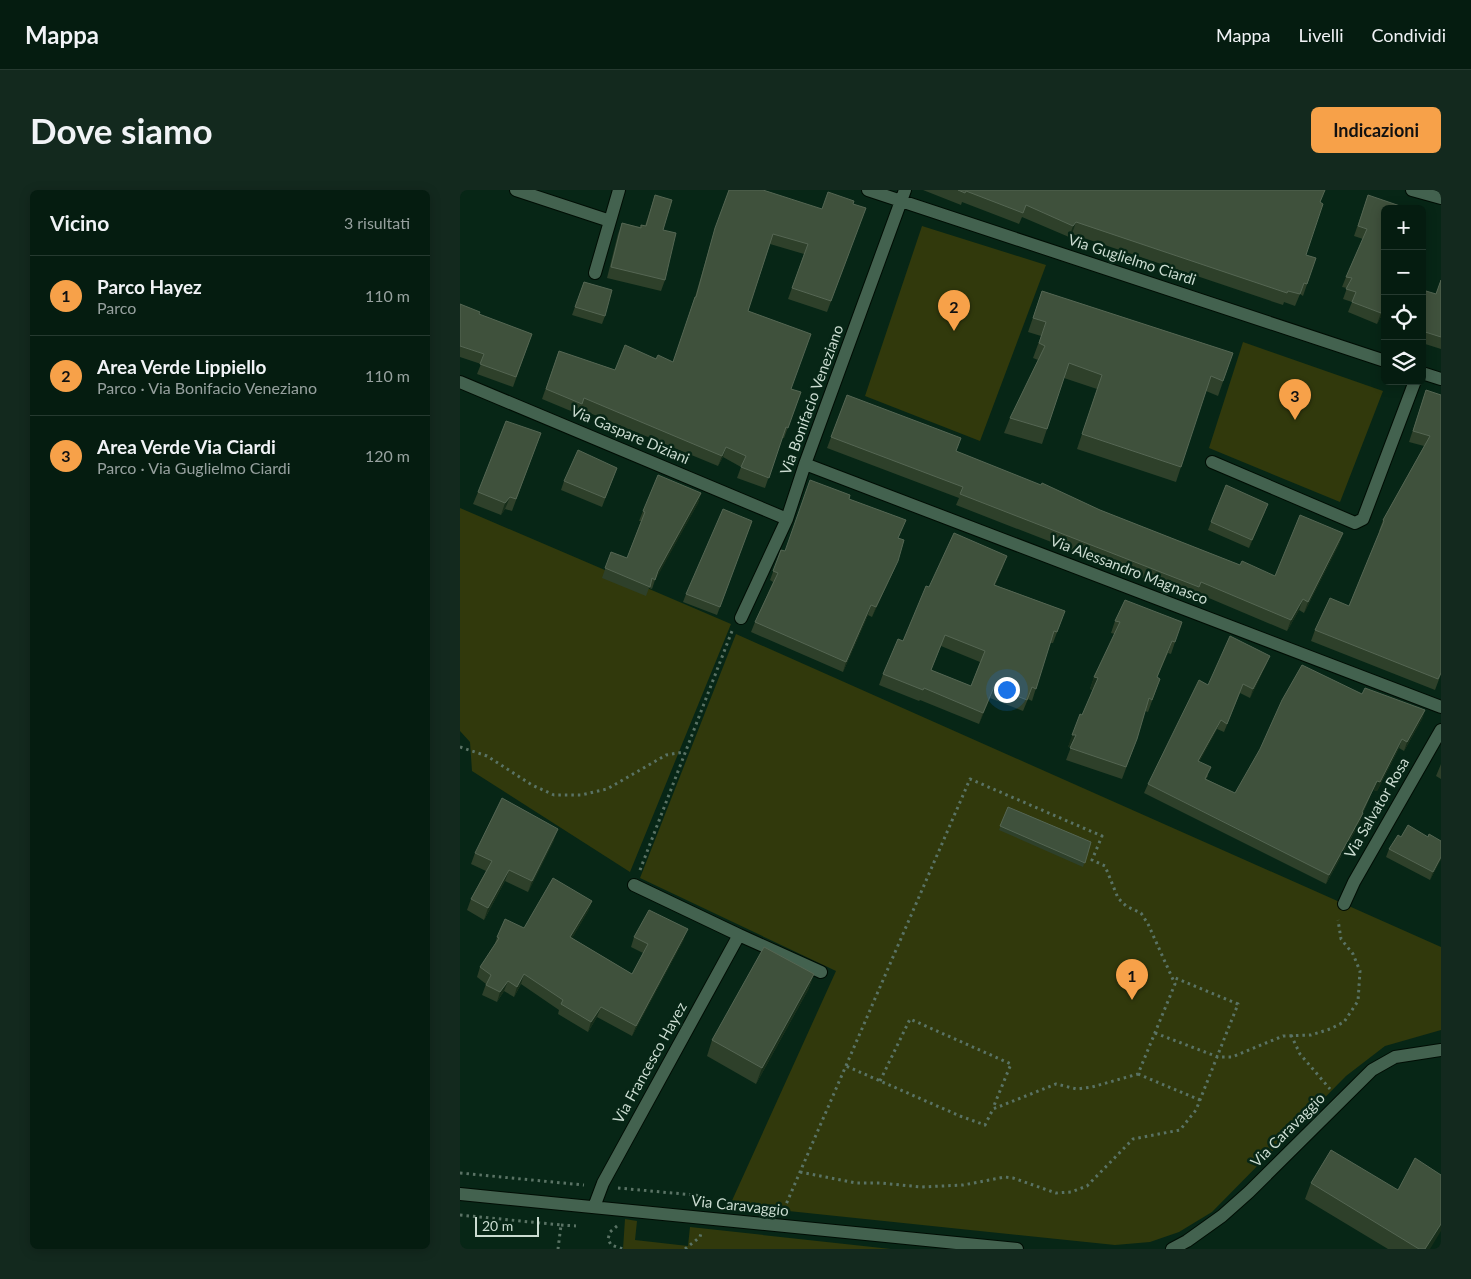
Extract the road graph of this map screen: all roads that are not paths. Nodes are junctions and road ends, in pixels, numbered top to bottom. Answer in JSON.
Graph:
{"nodes":[{"id":1,"x":516,"y":190,"type":"edge"},
{"id":2,"x":619,"y":190,"type":"edge"},
{"id":3,"x":868,"y":190,"type":"edge"},
{"id":4,"x":1412,"y":190,"type":"edge"},
{"id":5,"x":903,"y":195,"type":"edge"},
{"id":6,"x":1441,"y":198,"type":"edge"},
{"id":7,"x":610,"y":221,"type":"junction"},
{"id":8,"x":595,"y":273,"type":"dead end"},
{"id":9,"x":1381,"y":359,"type":"edge"},
{"id":10,"x":1426,"y":374,"type":"edge"},
{"id":11,"x":1441,"y":379,"type":"edge"},
{"id":12,"x":460,"y":382,"type":"edge"},
{"id":13,"x":1413,"y":385,"type":"edge"},
{"id":14,"x":1212,"y":462,"type":"dead end"},
{"id":15,"x":806,"y":464,"type":"junction"},
{"id":16,"x":787,"y":519,"type":"junction"},
{"id":17,"x":741,"y":618,"type":"road end"},
{"id":18,"x":1441,"y":707,"type":"edge"},
{"id":19,"x":1441,"y":730,"type":"edge"},
{"id":20,"x":634,"y":885,"type":"road end"},
{"id":21,"x":1344,"y":904,"type":"road end"},
{"id":22,"x":739,"y":935,"type":"junction"},
{"id":23,"x":821,"y":972,"type":"dead end"},
{"id":24,"x":1439,"y":1052,"type":"edge"},
{"id":25,"x":460,"y":1194,"type":"edge"},
{"id":26,"x":594,"y":1207,"type":"junction"},
{"id":27,"x":1017,"y":1249,"type":"edge"},
{"id":28,"x":1172,"y":1249,"type":"edge"}],
"edges":[{"from":1,"to":7,"type":"street"},
{"from":2,"to":7,"type":"street"},
{"from":3,"to":5,"type":"street","name":"Via Guglielmo Ciardi"},
{"from":4,"to":6,"type":"street"},
{"from":5,"to":9,"type":"street","name":"Via Guglielmo Ciardi"},
{"from":5,"to":15,"type":"street","name":"Via Bonifacio Veneziano"},
{"from":7,"to":8,"type":"street"},
{"from":10,"to":11,"type":"street"},
{"from":12,"to":16,"type":"street","name":"Via Gaspare Diziani"},
{"from":13,"to":14,"type":"street"},
{"from":15,"to":16,"type":"street","name":"Via Bonifacio Veneziano"},
{"from":15,"to":18,"type":"street","name":"Via Alessandro Magnasco"},
{"from":16,"to":17,"type":"street","name":"Via Bonifacio Veneziano"},
{"from":19,"to":21,"type":"street","name":"Via Salvator Rosa"},
{"from":20,"to":22,"type":"street"},
{"from":22,"to":23,"type":"street"},
{"from":22,"to":26,"type":"street","name":"Via Francesco Hayez"},
{"from":24,"to":28,"type":"street","name":"Via Caravaggio"},
{"from":25,"to":26,"type":"street","name":"Via Caravaggio"},
{"from":26,"to":27,"type":"street","name":"Via Caravaggio"}]}
